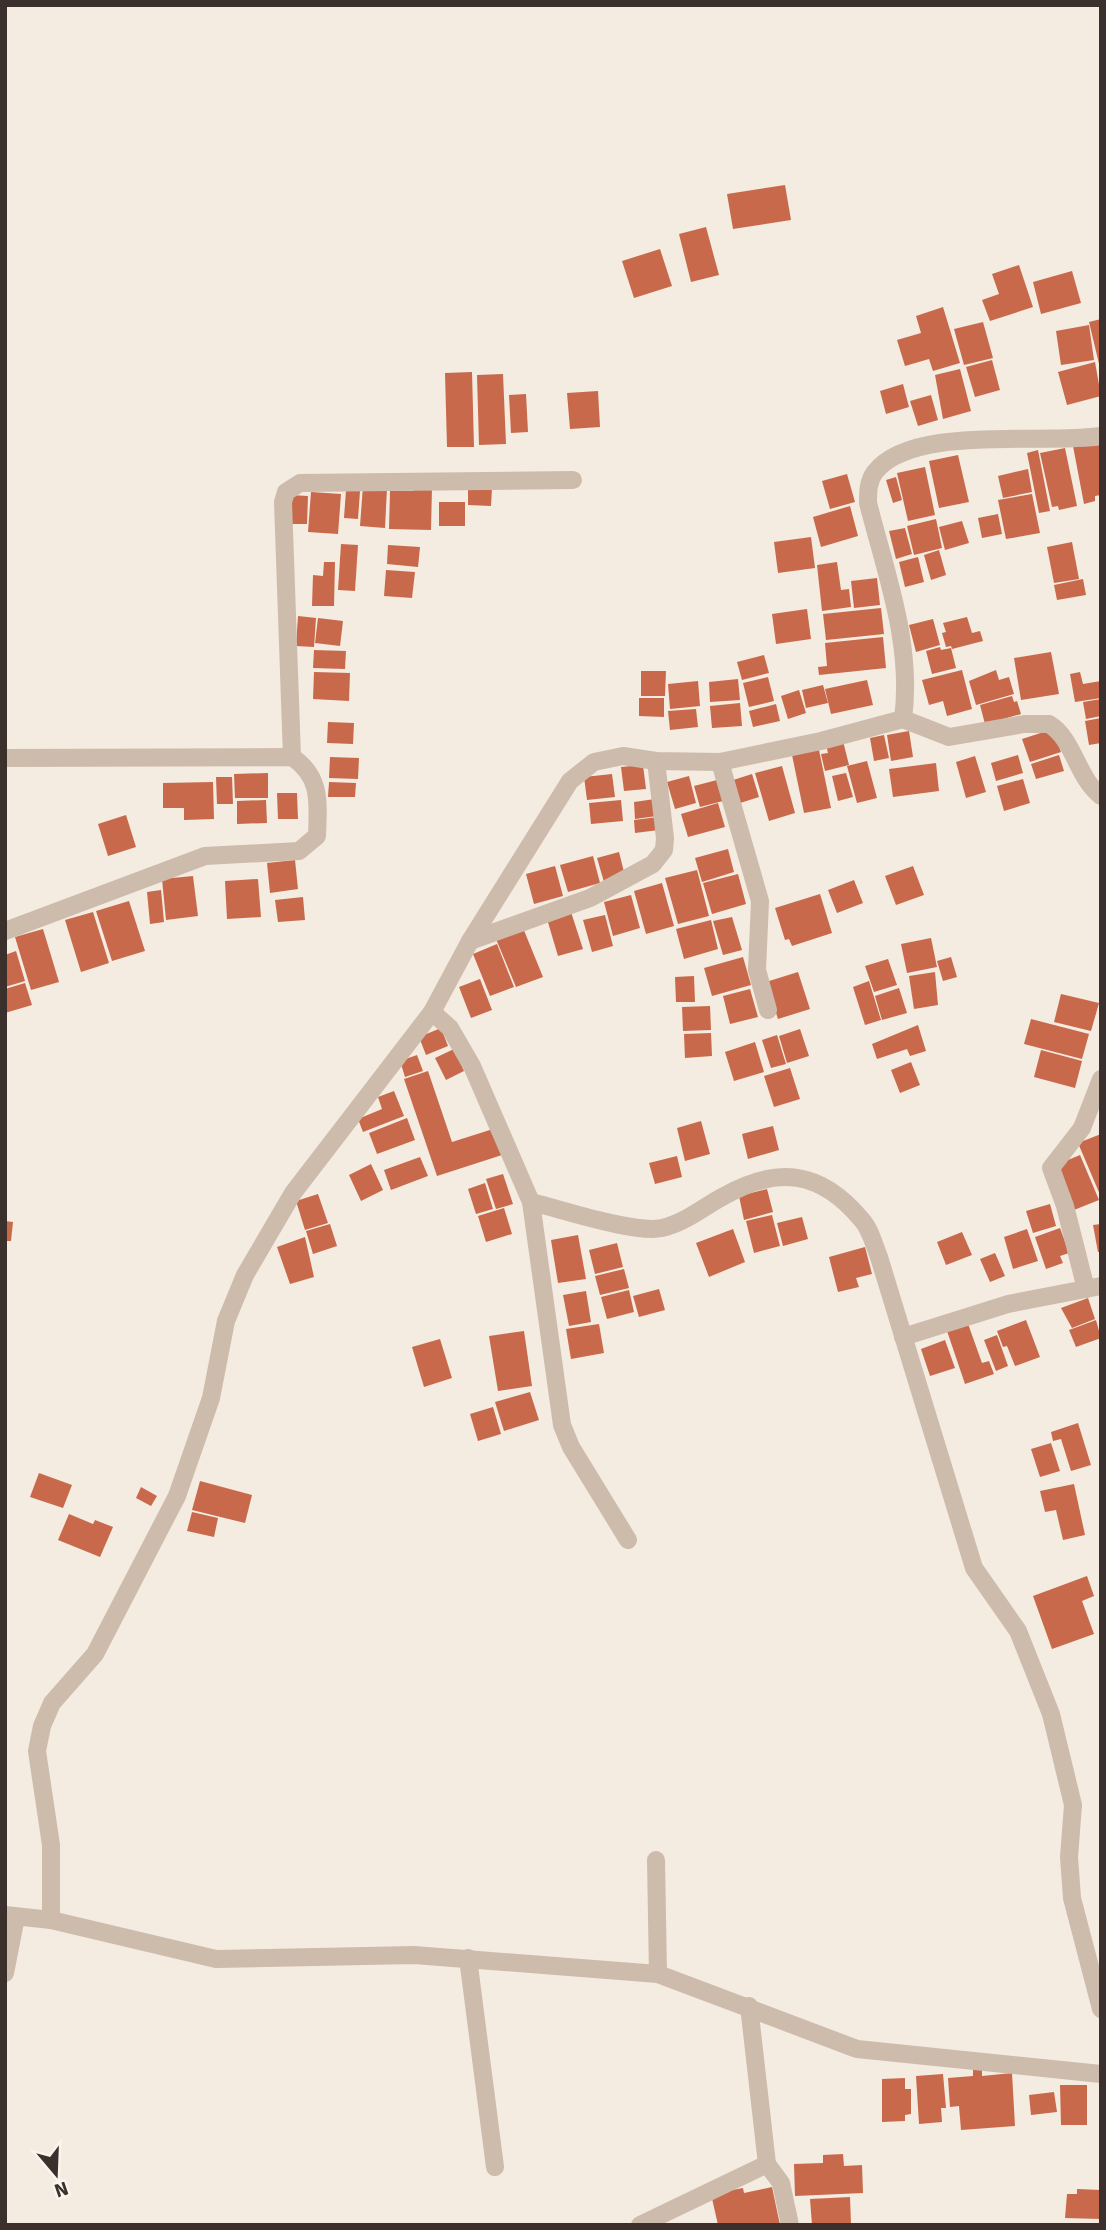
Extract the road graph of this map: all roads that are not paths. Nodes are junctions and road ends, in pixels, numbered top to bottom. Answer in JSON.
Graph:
{"nodes":[{"id":1,"x":1101,"y":436,"type":"edge"},
{"id":2,"x":573,"y":480,"type":"dead end"},
{"id":3,"x":903,"y":719,"type":"junction"},
{"id":4,"x":292,"y":757,"type":"junction"},
{"id":5,"x":5,"y":758,"type":"edge"},
{"id":6,"x":656,"y":761,"type":"junction"},
{"id":7,"x":720,"y":762,"type":"junction"},
{"id":8,"x":1101,"y":796,"type":"edge"},
{"id":9,"x":5,"y":931,"type":"edge"},
{"id":10,"x":470,"y":941,"type":"junction"},
{"id":11,"x":768,"y":1010,"type":"dead end"},
{"id":12,"x":432,"y":1012,"type":"junction"},
{"id":13,"x":1101,"y":1079,"type":"edge"},
{"id":14,"x":531,"y":1202,"type":"junction"},
{"id":15,"x":1093,"y":1288,"type":"edge"},
{"id":16,"x":903,"y":1337,"type":"junction"},
{"id":17,"x":628,"y":1540,"type":"dead end"},
{"id":18,"x":656,"y":1860,"type":"dead end"},
{"id":19,"x":10,"y":1916,"type":"edge"},
{"id":20,"x":51,"y":1920,"type":"junction"},
{"id":21,"x":468,"y":1958,"type":"junction"},
{"id":22,"x":5,"y":1973,"type":"edge"},
{"id":23,"x":658,"y":1974,"type":"junction"},
{"id":24,"x":749,"y":2006,"type":"junction"},
{"id":25,"x":1101,"y":2009,"type":"edge"},
{"id":26,"x":1101,"y":2074,"type":"edge"},
{"id":27,"x":767,"y":2164,"type":"junction"},
{"id":28,"x":495,"y":2167,"type":"dead end"},
{"id":29,"x":640,"y":2225,"type":"edge"},
{"id":30,"x":790,"y":2225,"type":"edge"}],
"edges":[{"from":1,"to":3,"type":"street"},
{"from":2,"to":4,"type":"street"},
{"from":3,"to":7,"type":"street"},
{"from":3,"to":8,"type":"street"},
{"from":4,"to":5,"type":"street"},
{"from":4,"to":9,"type":"street"},
{"from":6,"to":7,"type":"street"},
{"from":6,"to":10,"type":"street"},
{"from":6,"to":10,"type":"street"},
{"from":7,"to":11,"type":"street"},
{"from":10,"to":12,"type":"street"},
{"from":12,"to":14,"type":"street"},
{"from":12,"to":20,"type":"street"},
{"from":13,"to":15,"type":"street"},
{"from":14,"to":16,"type":"street"},
{"from":14,"to":17,"type":"street"},
{"from":15,"to":16,"type":"street"},
{"from":16,"to":25,"type":"street"},
{"from":18,"to":23,"type":"street"},
{"from":19,"to":20,"type":"street"},
{"from":19,"to":22,"type":"street"},
{"from":20,"to":21,"type":"street"},
{"from":21,"to":23,"type":"street"},
{"from":21,"to":28,"type":"street"},
{"from":23,"to":24,"type":"street"},
{"from":24,"to":26,"type":"street"},
{"from":24,"to":27,"type":"street"},
{"from":27,"to":29,"type":"street"},
{"from":27,"to":30,"type":"street"}]}
